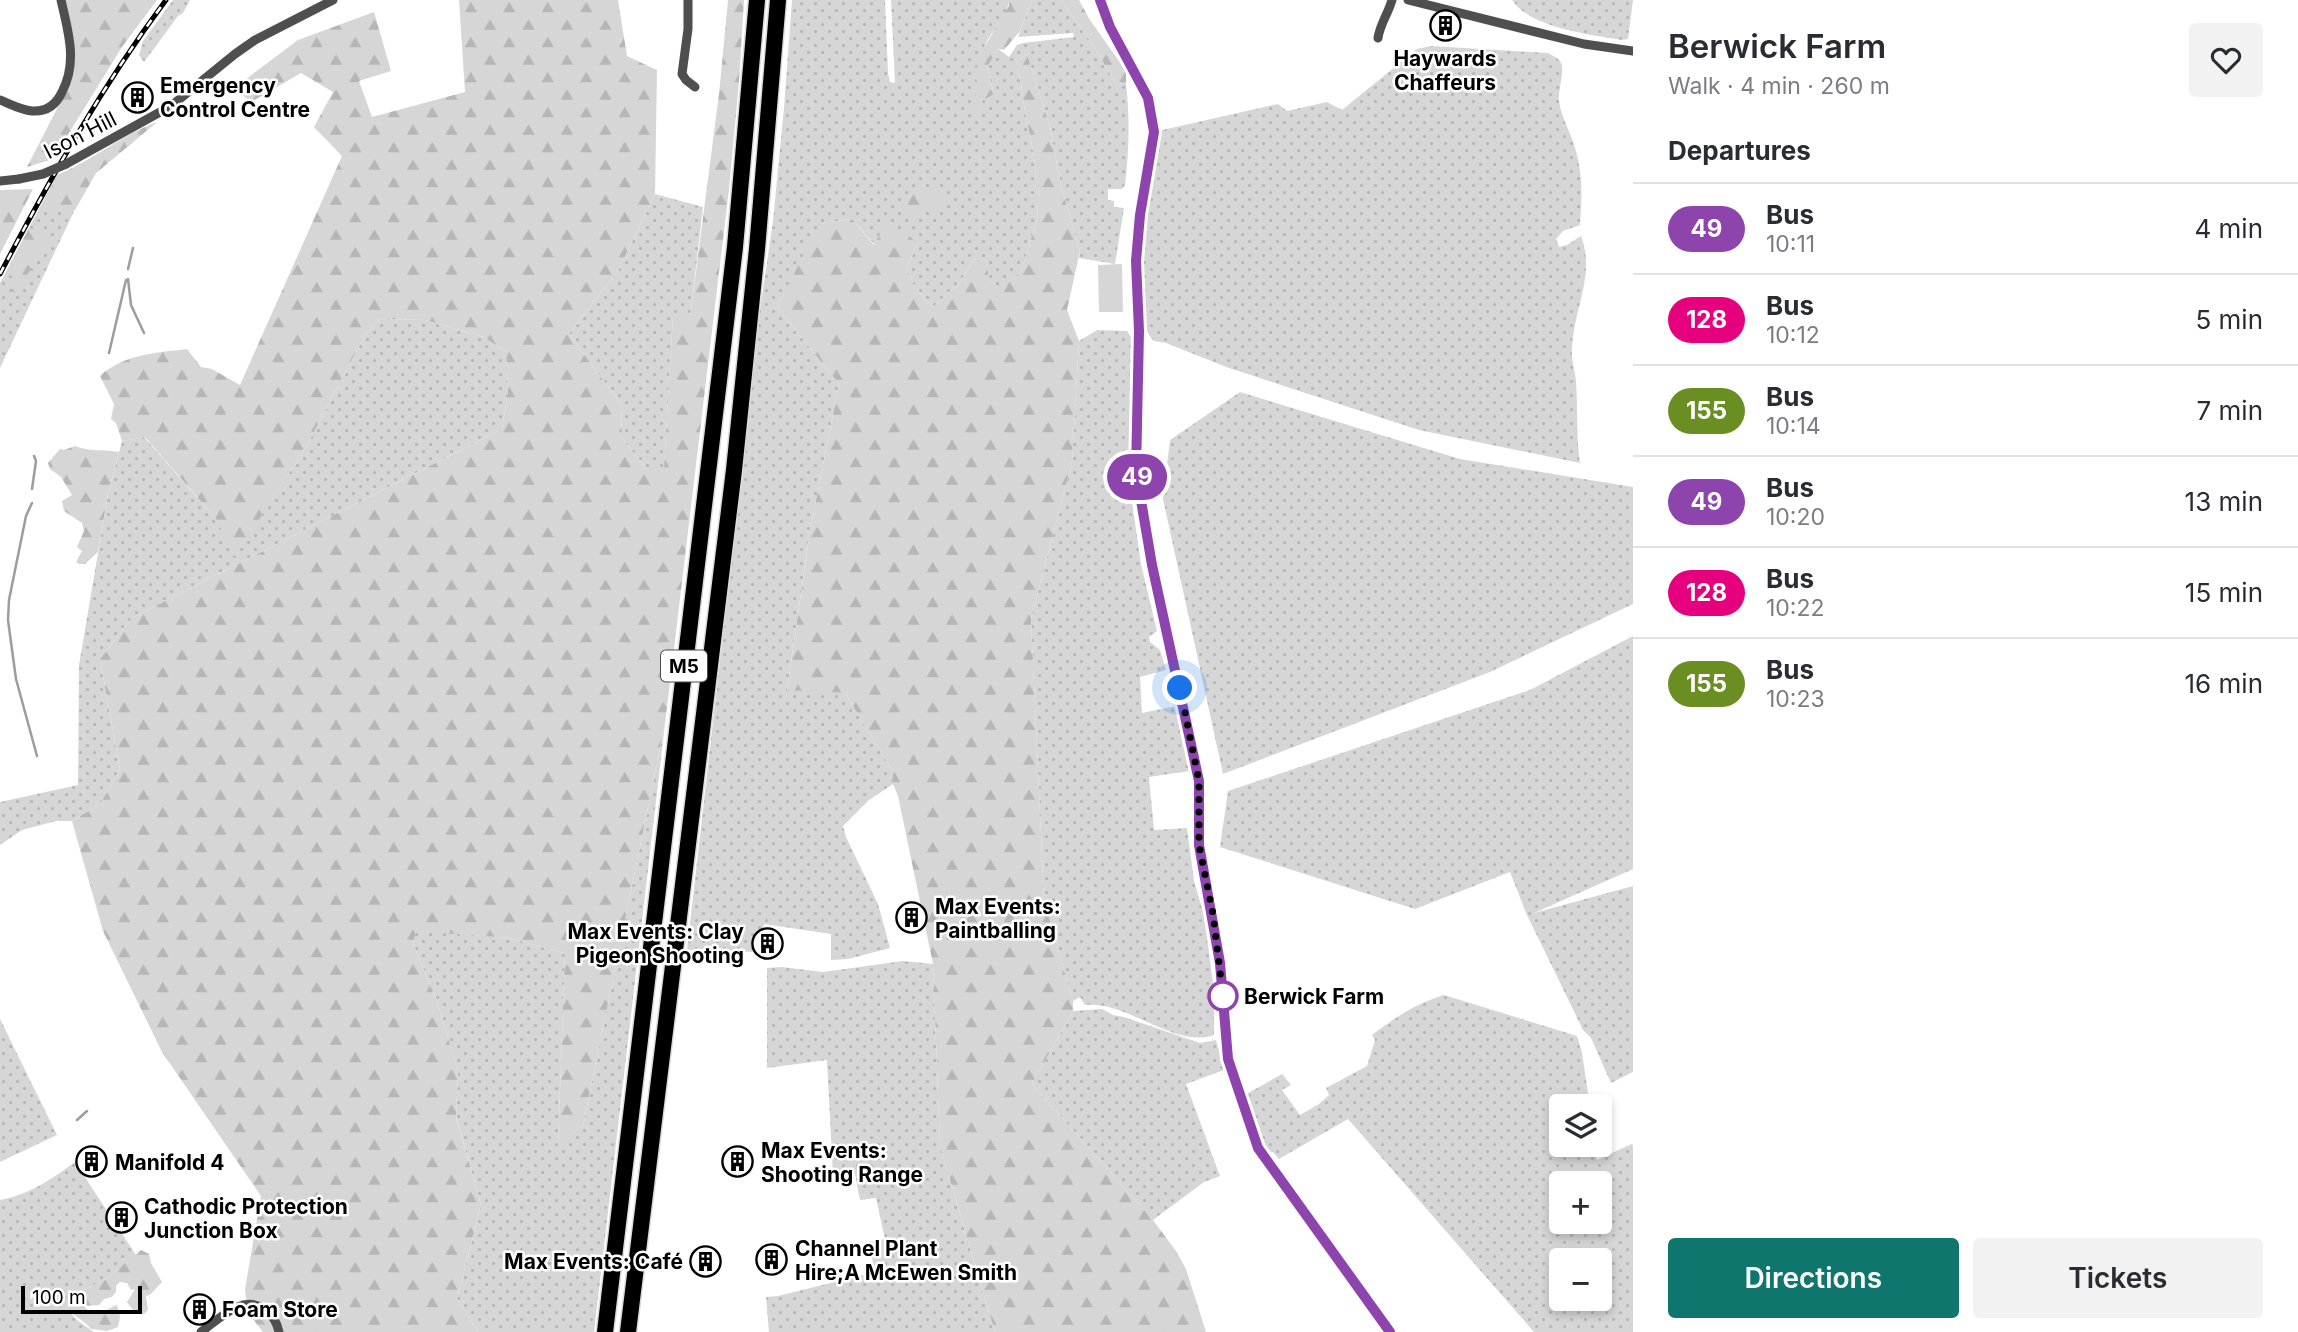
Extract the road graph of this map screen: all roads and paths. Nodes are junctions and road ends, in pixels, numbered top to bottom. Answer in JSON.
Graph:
{"nodes":[{"id":1,"x":61,"y":0,"type":"edge"},
{"id":2,"x":333,"y":0,"type":"edge"},
{"id":3,"x":688,"y":0,"type":"edge"},
{"id":4,"x":757,"y":0,"type":"edge"},
{"id":5,"x":778,"y":0,"type":"edge"},
{"id":6,"x":1100,"y":0,"type":"edge"},
{"id":7,"x":1392,"y":0,"type":"edge"},
{"id":8,"x":1408,"y":0,"type":"edge"},
{"id":9,"x":1377,"y":38,"type":"dead end"},
{"id":10,"x":1633,"y":51,"type":"edge"},
{"id":11,"x":695,"y":87,"type":"dead end"},
{"id":12,"x":0,"y":100,"type":"edge"},
{"id":13,"x":0,"y":181,"type":"edge"},
{"id":14,"x":201,"y":1332,"type":"edge"},
{"id":15,"x":279,"y":1332,"type":"edge"},
{"id":16,"x":605,"y":1332,"type":"edge"},
{"id":17,"x":628,"y":1332,"type":"edge"},
{"id":18,"x":1390,"y":1332,"type":"edge"}],
"edges":[{"from":1,"to":12,"type":"street"},
{"from":2,"to":13,"type":"street","name":"Ison Hill","bridge":true},
{"from":3,"to":11,"type":"street"},
{"from":4,"to":16,"type":"highway","number":"M5"},
{"from":5,"to":17,"type":"highway","number":"M5"},
{"from":6,"to":18,"type":"street"},
{"from":7,"to":9,"type":"street"},
{"from":8,"to":10,"type":"street"},
{"from":14,"to":15,"type":"street"}]}
